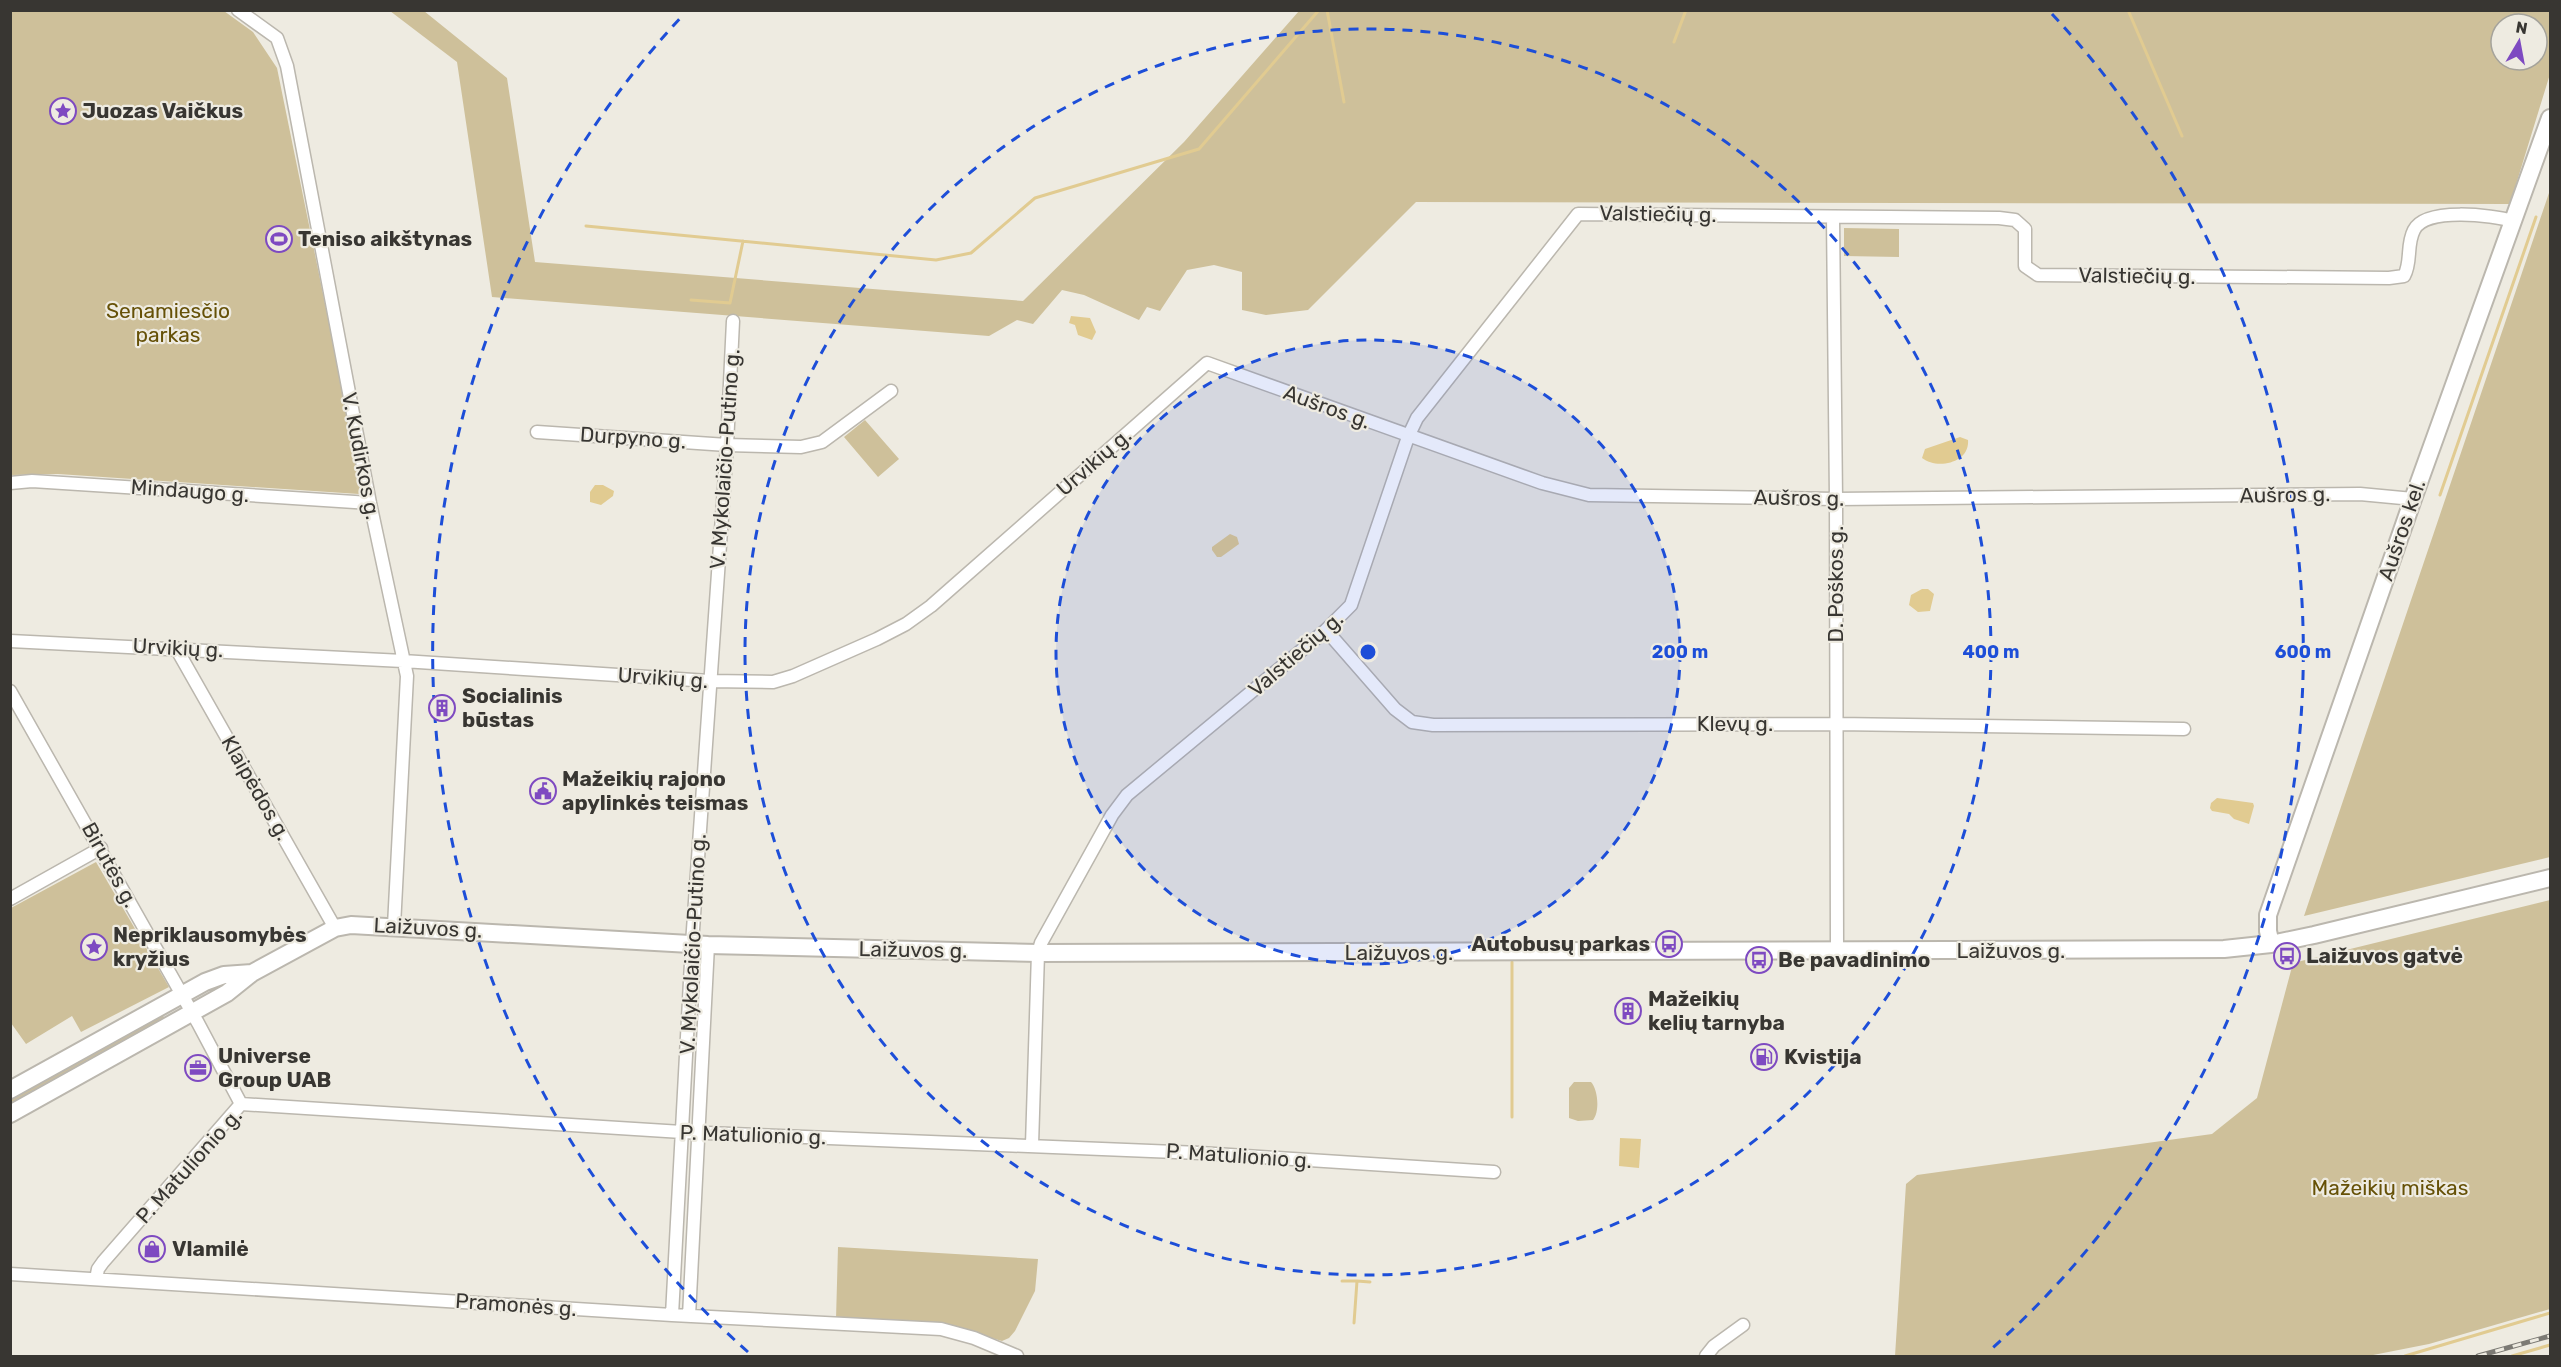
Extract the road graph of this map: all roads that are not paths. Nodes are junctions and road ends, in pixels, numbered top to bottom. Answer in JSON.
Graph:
{"nodes":[{"id":1,"x":238,"y":10,"type":"edge"},
{"id":2,"x":2550,"y":118,"type":"edge"},
{"id":3,"x":1833,"y":217,"type":"junction"},
{"id":4,"x":2513,"y":221,"type":"junction"},
{"id":5,"x":733,"y":321,"type":"dead end"},
{"id":6,"x":1207,"y":363,"type":"joint"},
{"id":7,"x":891,"y":391,"type":"dead end"},
{"id":8,"x":537,"y":432,"type":"dead end"},
{"id":9,"x":1408,"y":437,"type":"junction"},
{"id":10,"x":727,"y":445,"type":"junction"},
{"id":11,"x":10,"y":483,"type":"edge"},
{"id":12,"x":1836,"y":499,"type":"junction"},
{"id":13,"x":2413,"y":499,"type":"junction"},
{"id":14,"x":370,"y":503,"type":"junction"},
{"id":15,"x":1326,"y":630,"type":"junction"},
{"id":16,"x":10,"y":641,"type":"edge"},
{"id":17,"x":176,"y":648,"type":"junction"},
{"id":18,"x":403,"y":661,"type":"junction"},
{"id":19,"x":709,"y":681,"type":"junction"},
{"id":20,"x":10,"y":691,"type":"edge"},
{"id":21,"x":1836,"y":724,"type":"junction"},
{"id":22,"x":2184,"y":729,"type":"dead end"},
{"id":23,"x":101,"y":848,"type":"junction"},
{"id":24,"x":2550,"y":878,"type":"edge"},
{"id":25,"x":10,"y":900,"type":"edge"},
{"id":26,"x":394,"y":926,"type":"junction"},
{"id":27,"x":335,"y":928,"type":"junction"},
{"id":28,"x":700,"y":944,"type":"junction"},
{"id":29,"x":2271,"y":944,"type":"junction"},
{"id":30,"x":1837,"y":951,"type":"junction"},
{"id":31,"x":1038,"y":953,"type":"junction"},
{"id":32,"x":252,"y":973,"type":"junction"},
{"id":33,"x":182,"y":993,"type":"junction"},
{"id":34,"x":192,"y":1012,"type":"junction"},
{"id":35,"x":10,"y":1090,"type":"edge"},
{"id":36,"x":241,"y":1104,"type":"junction"},
{"id":37,"x":10,"y":1114,"type":"edge"},
{"id":38,"x":682,"y":1132,"type":"junction"},
{"id":39,"x":699,"y":1133,"type":"junction"},
{"id":40,"x":1032,"y":1145,"type":"junction"},
{"id":41,"x":1494,"y":1172,"type":"dead end"},
{"id":42,"x":10,"y":1274,"type":"edge"},
{"id":43,"x":96,"y":1279,"type":"junction"},
{"id":44,"x":672,"y":1315,"type":"junction"},
{"id":45,"x":689,"y":1316,"type":"junction"},
{"id":46,"x":1743,"y":1325,"type":"dead end"},
{"id":47,"x":1017,"y":1356,"type":"edge"},
{"id":48,"x":1706,"y":1356,"type":"edge"}],
"edges":[{"from":1,"to":14,"type":"street","name":"V. Kudirkos g."},
{"from":2,"to":4,"type":"main road","name":"Aušros kel."},
{"from":3,"to":4,"type":"street","name":"Valstiečių g."},
{"from":3,"to":9,"type":"street","name":"Valstiečių g."},
{"from":3,"to":12,"type":"street","name":"D. Poškos g."},
{"from":4,"to":13,"type":"main road","name":"Aušros kel."},
{"from":5,"to":10,"type":"street","name":"V. Mykolaičio-Putino g."},
{"from":6,"to":9,"type":"street","name":"Aušros g."},
{"from":6,"to":19,"type":"street","name":"Urvikių g."},
{"from":7,"to":10,"type":"street","name":"Durpyno g."},
{"from":8,"to":10,"type":"street","name":"Durpyno g."},
{"from":9,"to":12,"type":"street","name":"Aušros g."},
{"from":9,"to":15,"type":"street","name":"Valstiečių g."},
{"from":10,"to":19,"type":"street","name":"V. Mykolaičio-Putino g."},
{"from":11,"to":14,"type":"street","name":"Mindaugo g."},
{"from":12,"to":13,"type":"street","name":"Aušros g."},
{"from":12,"to":21,"type":"street","name":"D. Poškos g."},
{"from":13,"to":29,"type":"main road","name":"Aušros kel."},
{"from":14,"to":18,"type":"street","name":"V. Kudirkos g."},
{"from":15,"to":21,"type":"street","name":"Klevų g."},
{"from":15,"to":31,"type":"street","name":"Valstiečių g."},
{"from":16,"to":17,"type":"street","name":"Urvikių g."},
{"from":17,"to":18,"type":"street","name":"Urvikių g."},
{"from":17,"to":27,"type":"street","name":"Klaipėdos g."},
{"from":18,"to":19,"type":"street","name":"Urvikių g."},
{"from":18,"to":26,"type":"street","name":"V. Kudirkos g."},
{"from":19,"to":28,"type":"street","name":"V. Mykolaičio-Putino g."},
{"from":20,"to":23,"type":"street","name":"Birutės g."},
{"from":21,"to":22,"type":"street","name":"Klevų g."},
{"from":21,"to":30,"type":"street","name":"D. Poškos g."},
{"from":23,"to":25,"type":"street"},
{"from":23,"to":33,"type":"street","name":"Birutės g."},
{"from":24,"to":29,"type":"main road","name":"Laižuvos g."},
{"from":26,"to":27,"type":"main road","name":"Laižuvos g."},
{"from":26,"to":28,"type":"main road","name":"Laižuvos g."},
{"from":27,"to":32,"type":"main road","name":"Laižuvos g."},
{"from":28,"to":31,"type":"main road","name":"Laižuvos g."},
{"from":28,"to":38,"type":"street","name":"V. Mykolaičio-Putino g."},
{"from":28,"to":39,"type":"street","name":"V. Mykolaičio-Putino g."},
{"from":29,"to":30,"type":"main road","name":"Laižuvos g."},
{"from":30,"to":31,"type":"main road","name":"Laižuvos g."},
{"from":31,"to":40,"type":"street"},
{"from":32,"to":33,"type":"main road"},
{"from":32,"to":34,"type":"main road"},
{"from":33,"to":34,"type":"street","name":"Birutės g."},
{"from":33,"to":35,"type":"main road"},
{"from":34,"to":36,"type":"street","name":"Birutės g."},
{"from":34,"to":37,"type":"main road"},
{"from":36,"to":38,"type":"street","name":"P. Matulionio g."},
{"from":36,"to":43,"type":"street","name":"P. Matulionio g."},
{"from":38,"to":39,"type":"street","name":"P. Matulionio g."},
{"from":38,"to":44,"type":"street","name":"V. Mykolaičio-Putino g."},
{"from":39,"to":40,"type":"street","name":"P. Matulionio g."},
{"from":39,"to":45,"type":"street","name":"V. Mykolaičio-Putino g."},
{"from":40,"to":41,"type":"street","name":"P. Matulionio g."},
{"from":42,"to":43,"type":"street","name":"Pramonės g."},
{"from":43,"to":44,"type":"street","name":"Pramonės g."},
{"from":44,"to":45,"type":"street","name":"Pramonės g."},
{"from":45,"to":47,"type":"street","name":"Pramonės g."},
{"from":46,"to":48,"type":"street"}]}
